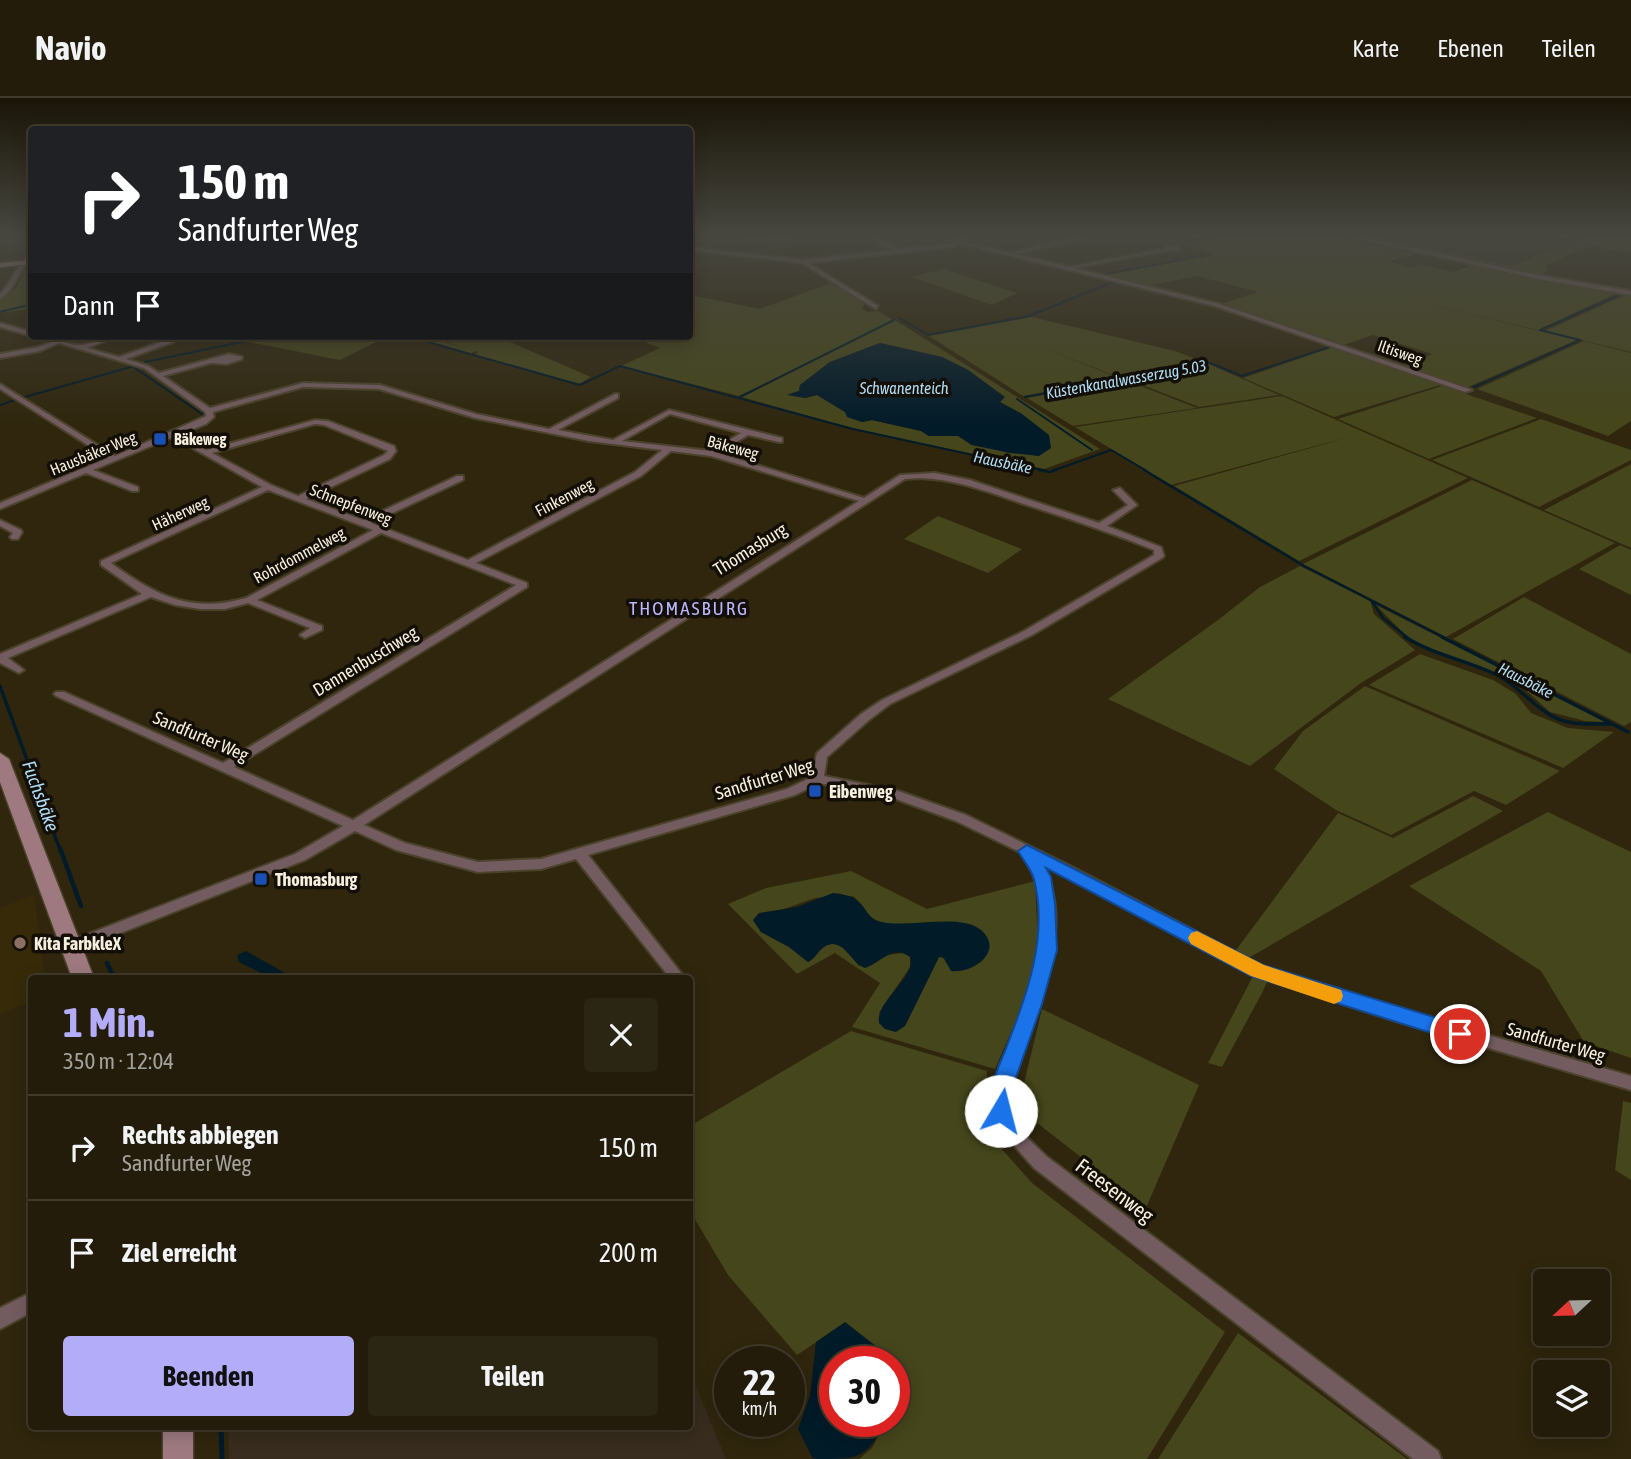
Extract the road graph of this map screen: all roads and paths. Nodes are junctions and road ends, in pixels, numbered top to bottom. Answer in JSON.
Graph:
{"nodes":[{"id":1,"x":862,"y":299,"type":"edge"},
{"id":2,"x":1191,"y":299,"type":"edge"},
{"id":3,"x":876,"y":307,"type":"dead end"},
{"id":4,"x":0,"y":325,"type":"edge"},
{"id":5,"x":28,"y":333,"type":"edge"},
{"id":6,"x":55,"y":340,"type":"edge"},
{"id":7,"x":103,"y":340,"type":"edge"},
{"id":8,"x":167,"y":340,"type":"edge"},
{"id":9,"x":59,"y":341,"type":"junction"},
{"id":10,"x":82,"y":347,"type":"junction"},
{"id":11,"x":0,"y":356,"type":"edge"},
{"id":12,"x":121,"y":358,"type":"junction"},
{"id":13,"x":211,"y":361,"type":"dead end"},
{"id":14,"x":159,"y":375,"type":"junction"},
{"id":15,"x":0,"y":386,"type":"edge"},
{"id":16,"x":1468,"y":390,"type":"dead end"},
{"id":17,"x":615,"y":396,"type":"dead end"},
{"id":18,"x":209,"y":411,"type":"junction"},
{"id":19,"x":669,"y":412,"type":"joint"},
{"id":20,"x":551,"y":431,"type":"junction"},
{"id":21,"x":747,"y":432,"type":"junction"},
{"id":22,"x":174,"y":435,"type":"junction"},
{"id":23,"x":779,"y":440,"type":"dead end"},
{"id":24,"x":614,"y":442,"type":"junction"},
{"id":25,"x":669,"y":449,"type":"junction"},
{"id":26,"x":207,"y":452,"type":"junction"},
{"id":27,"x":712,"y":454,"type":"junction"},
{"id":28,"x":115,"y":459,"type":"junction"},
{"id":29,"x":87,"y":471,"type":"junction"},
{"id":30,"x":460,"y":478,"type":"dead end"},
{"id":31,"x":268,"y":487,"type":"junction"},
{"id":32,"x":135,"y":489,"type":"dead end"},
{"id":33,"x":1116,"y":490,"type":"dead end"},
{"id":34,"x":0,"y":496,"type":"edge"},
{"id":35,"x":298,"y":499,"type":"junction"},
{"id":36,"x":863,"y":500,"type":"junction"},
{"id":37,"x":12,"y":501,"type":"junction"},
{"id":38,"x":0,"y":506,"type":"edge"},
{"id":39,"x":0,"y":523,"type":"edge"},
{"id":40,"x":362,"y":524,"type":"junction"},
{"id":41,"x":1100,"y":527,"type":"junction"},
{"id":42,"x":380,"y":530,"type":"junction"},
{"id":43,"x":15,"y":537,"type":"dead end"},
{"id":44,"x":104,"y":563,"type":"joint"},
{"id":45,"x":468,"y":564,"type":"junction"},
{"id":46,"x":524,"y":585,"type":"joint"},
{"id":47,"x":150,"y":594,"type":"junction"},
{"id":48,"x":249,"y":600,"type":"junction"},
{"id":49,"x":230,"y":606,"type":"joint"},
{"id":50,"x":305,"y":635,"type":"dead end"},
{"id":51,"x":0,"y":658,"type":"edge"},
{"id":52,"x":19,"y":670,"type":"dead end"},
{"id":53,"x":60,"y":694,"type":"dead end"},
{"id":54,"x":0,"y":759,"type":"edge"},
{"id":55,"x":225,"y":767,"type":"junction"},
{"id":56,"x":818,"y":779,"type":"junction"},
{"id":57,"x":353,"y":825,"type":"junction"},
{"id":58,"x":1027,"y":851,"type":"junction"},
{"id":59,"x":579,"y":853,"type":"junction"},
{"id":60,"x":70,"y":947,"type":"junction"},
{"id":61,"x":82,"y":975,"type":"edge"},
{"id":62,"x":676,"y":975,"type":"edge"},
{"id":63,"x":1631,"y":1083,"type":"edge"},
{"id":64,"x":28,"y":1303,"type":"edge"},
{"id":65,"x":0,"y":1320,"type":"edge"},
{"id":66,"x":178,"y":1430,"type":"edge"},
{"id":67,"x":178,"y":1459,"type":"edge"},
{"id":68,"x":1430,"y":1459,"type":"edge"}],
"edges":[{"from":1,"to":3,"type":"street"},
{"from":2,"to":16,"type":"street","name":"Iltisweg"},
{"from":4,"to":5,"type":"street"},
{"from":6,"to":9,"type":"street"},
{"from":7,"to":10,"type":"street"},
{"from":8,"to":12,"type":"street"},
{"from":9,"to":10,"type":"street"},
{"from":9,"to":11,"type":"street"},
{"from":10,"to":12,"type":"street"},
{"from":12,"to":14,"type":"street"},
{"from":13,"to":14,"type":"street"},
{"from":14,"to":18,"type":"street"},
{"from":15,"to":28,"type":"street"},
{"from":17,"to":20,"type":"street"},
{"from":18,"to":20,"type":"street","name":"Bäkeweg"},
{"from":18,"to":22,"type":"street","name":"Hausbäker Weg"},
{"from":19,"to":21,"type":"street"},
{"from":19,"to":24,"type":"street"},
{"from":20,"to":24,"type":"street","name":"Bäkeweg"},
{"from":21,"to":23,"type":"street"},
{"from":21,"to":27,"type":"street"},
{"from":22,"to":26,"type":"street","name":"Schnepfenweg"},
{"from":22,"to":28,"type":"street","name":"Hausbäker Weg"},
{"from":24,"to":25,"type":"street","name":"Bäkeweg"},
{"from":25,"to":27,"type":"street","name":"Bäkeweg"},
{"from":25,"to":45,"type":"street","name":"Finkenweg"},
{"from":26,"to":31,"type":"street","name":"Schnepfenweg"},
{"from":26,"to":35,"type":"street"},
{"from":27,"to":36,"type":"street","name":"Bäkeweg"},
{"from":28,"to":29,"type":"street","name":"Hausbäker Weg"},
{"from":29,"to":32,"type":"street"},
{"from":29,"to":37,"type":"street","name":"Hausbäker Weg"},
{"from":30,"to":40,"type":"street"},
{"from":31,"to":35,"type":"street","name":"Schnepfenweg"},
{"from":31,"to":44,"type":"street","name":"Häherweg"},
{"from":33,"to":41,"type":"street"},
{"from":34,"to":37,"type":"street"},
{"from":35,"to":40,"type":"street","name":"Schnepfenweg"},
{"from":36,"to":41,"type":"street","name":"Thomasburg"},
{"from":36,"to":57,"type":"street","name":"Thomasburg"},
{"from":37,"to":38,"type":"street","name":"Hausbäker Weg"},
{"from":39,"to":43,"type":"street"},
{"from":40,"to":42,"type":"street","name":"Schnepfenweg"},
{"from":41,"to":56,"type":"street","name":"Thomasburg"},
{"from":42,"to":45,"type":"street","name":"Schnepfenweg"},
{"from":42,"to":48,"type":"street","name":"Rohrdommelweg"},
{"from":44,"to":47,"type":"street"},
{"from":45,"to":46,"type":"street","name":"Schnepfenweg"},
{"from":46,"to":55,"type":"street","name":"Dannenbuschweg"},
{"from":47,"to":49,"type":"street"},
{"from":47,"to":51,"type":"street"},
{"from":48,"to":49,"type":"street","name":"Rohrdommelweg"},
{"from":48,"to":50,"type":"street"},
{"from":51,"to":52,"type":"street"},
{"from":53,"to":55,"type":"street","name":"Sandfurter Weg"},
{"from":54,"to":60,"type":"main road"},
{"from":55,"to":57,"type":"street","name":"Sandfurter Weg"},
{"from":56,"to":58,"type":"street","name":"Sandfurter Weg"},
{"from":56,"to":59,"type":"street","name":"Sandfurter Weg"},
{"from":57,"to":59,"type":"street","name":"Sandfurter Weg"},
{"from":57,"to":60,"type":"street","name":"Thomasburg"},
{"from":58,"to":63,"type":"street","name":"Sandfurter Weg"},
{"from":58,"to":68,"type":"street","name":"Freesenweg"},
{"from":59,"to":62,"type":"street"},
{"from":60,"to":61,"type":"main road"},
{"from":64,"to":65,"type":"street"},
{"from":66,"to":67,"type":"main road"}]}
